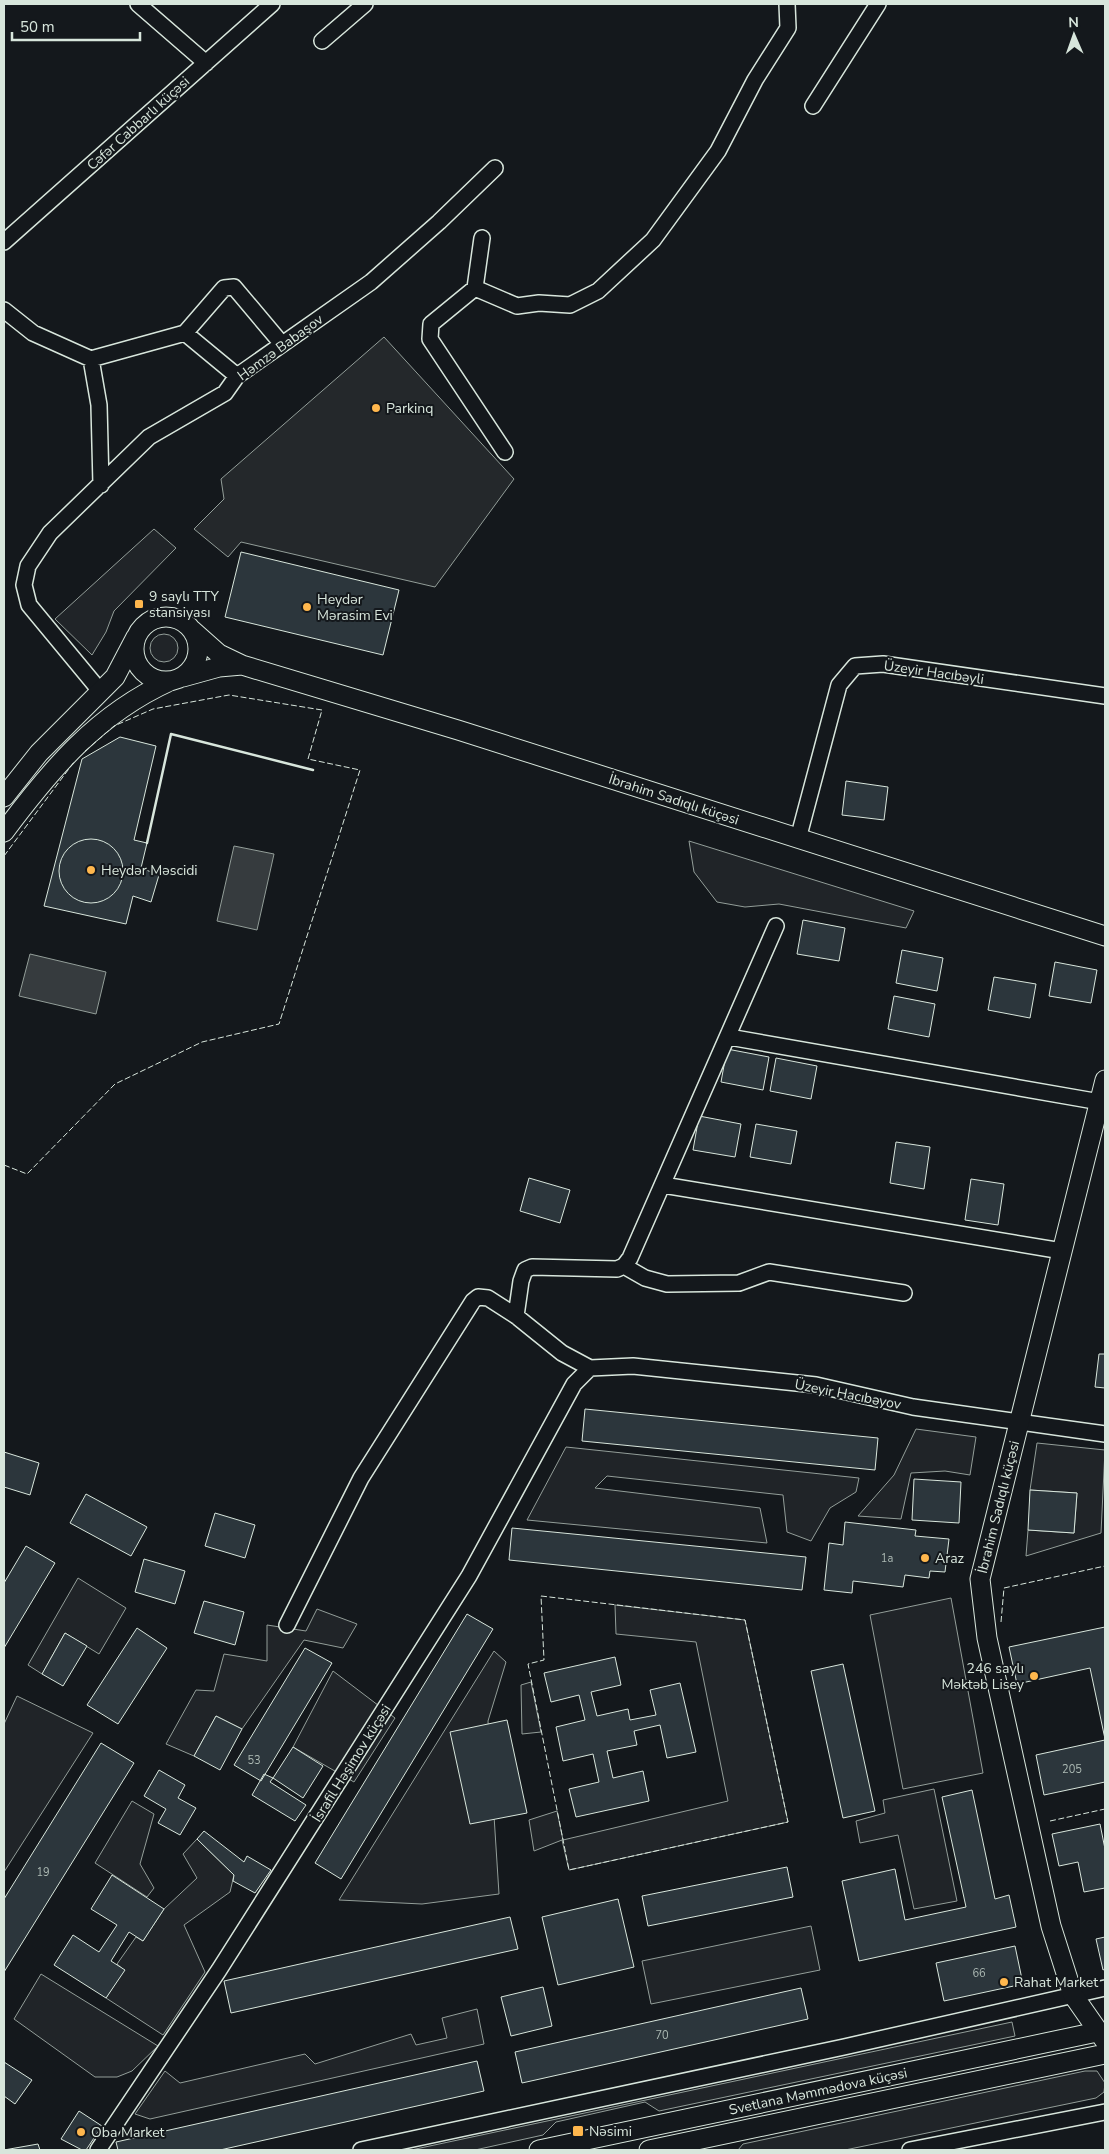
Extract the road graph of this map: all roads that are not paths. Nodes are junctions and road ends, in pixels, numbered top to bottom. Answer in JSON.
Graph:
{"nodes":[{"id":1,"x":138,"y":4,"type":"edge"},
{"id":2,"x":272,"y":4,"type":"edge"},
{"id":3,"x":365,"y":4,"type":"edge"},
{"id":4,"x":787,"y":4,"type":"edge"},
{"id":5,"x":878,"y":4,"type":"edge"},
{"id":6,"x":322,"y":41,"type":"dead end"},
{"id":7,"x":206,"y":63,"type":"junction"},
{"id":8,"x":813,"y":106,"type":"dead end"},
{"id":9,"x":495,"y":168,"type":"dead end"},
{"id":10,"x":482,"y":238,"type":"dead end"},
{"id":11,"x":4,"y":242,"type":"edge"},
{"id":12,"x":475,"y":288,"type":"junction"},
{"id":13,"x":4,"y":310,"type":"edge"},
{"id":14,"x":185,"y":333,"type":"junction"},
{"id":15,"x":282,"y":344,"type":"junction"},
{"id":16,"x":91,"y":359,"type":"junction"},
{"id":17,"x":237,"y":376,"type":"junction"},
{"id":18,"x":505,"y":452,"type":"dead end"},
{"id":19,"x":101,"y":485,"type":"junction"},
{"id":20,"x":191,"y":629,"type":"junction"},
{"id":21,"x":136,"y":637,"type":"junction"},
{"id":22,"x":242,"y":665,"type":"junction"},
{"id":23,"x":175,"y":680,"type":"junction"},
{"id":24,"x":101,"y":692,"type":"junction"},
{"id":25,"x":1105,"y":696,"type":"edge"},
{"id":26,"x":4,"y":797,"type":"edge"},
{"id":27,"x":4,"y":832,"type":"edge"},
{"id":28,"x":798,"y":839,"type":"junction"},
{"id":29,"x":776,"y":926,"type":"dead end"},
{"id":30,"x":1105,"y":936,"type":"edge"},
{"id":31,"x":729,"y":1037,"type":"junction"},
{"id":32,"x":1105,"y":1080,"type":"edge"},
{"id":33,"x":1100,"y":1102,"type":"junction"},
{"id":34,"x":663,"y":1185,"type":"junction"},
{"id":35,"x":1062,"y":1251,"type":"junction"},
{"id":36,"x":624,"y":1266,"type":"junction"},
{"id":37,"x":904,"y":1292,"type":"dead end"},
{"id":38,"x":516,"y":1316,"type":"junction"},
{"id":39,"x":590,"y":1368,"type":"junction"},
{"id":40,"x":1018,"y":1423,"type":"junction"},
{"id":41,"x":1105,"y":1434,"type":"edge"},
{"id":42,"x":287,"y":1625,"type":"dead end"},
{"id":43,"x":1105,"y":1988,"type":"edge"},
{"id":44,"x":1073,"y":1994,"type":"junction"},
{"id":45,"x":1101,"y":2036,"type":"edge"},
{"id":46,"x":1105,"y":2054,"type":"edge"},
{"id":47,"x":1105,"y":2112,"type":"edge"},
{"id":48,"x":98,"y":2150,"type":"edge"},
{"id":49,"x":361,"y":2150,"type":"edge"},
{"id":50,"x":539,"y":2150,"type":"edge"},
{"id":51,"x":649,"y":2150,"type":"edge"},
{"id":52,"x":910,"y":2150,"type":"edge"}],
"edges":[{"from":1,"to":7,"type":"street"},
{"from":2,"to":7,"type":"street","name":"Cəfər Cabbarlı küçəsi"},
{"from":3,"to":6,"type":"street"},
{"from":4,"to":12,"type":"street"},
{"from":5,"to":8,"type":"street"},
{"from":7,"to":11,"type":"street","name":"Cəfər Cabbarlı küçəsi"},
{"from":9,"to":15,"type":"street","name":"Həmzə Babaşov"},
{"from":10,"to":12,"type":"street"},
{"from":12,"to":18,"type":"street"},
{"from":13,"to":16,"type":"street"},
{"from":14,"to":15,"type":"street"},
{"from":14,"to":16,"type":"street"},
{"from":14,"to":17,"type":"street"},
{"from":15,"to":17,"type":"street","name":"Həmzə Babaşov"},
{"from":16,"to":19,"type":"street"},
{"from":17,"to":19,"type":"street","name":"Həmzə Babaşov"},
{"from":19,"to":24,"type":"street","name":"Həmzə Babaşov"},
{"from":20,"to":21,"type":"street"},
{"from":20,"to":22,"type":"street"},
{"from":20,"to":23,"type":"street"},
{"from":21,"to":23,"type":"street"},
{"from":21,"to":24,"type":"street"},
{"from":22,"to":23,"type":"street"},
{"from":22,"to":28,"type":"street","name":"İbrahim Sadıqlı küçəsi"},
{"from":23,"to":27,"type":"street"},
{"from":24,"to":26,"type":"street"},
{"from":25,"to":28,"type":"street","name":"Üzeyir Hacıbəyli"},
{"from":28,"to":30,"type":"street","name":"İbrahim Sadıqlı küçəsi"},
{"from":29,"to":31,"type":"street"},
{"from":31,"to":33,"type":"street"},
{"from":31,"to":34,"type":"street"},
{"from":32,"to":33,"type":"street","name":"İbrahim Sadıqlı küçəsi"},
{"from":33,"to":35,"type":"street","name":"İbrahim Sadıqlı küçəsi"},
{"from":34,"to":35,"type":"street"},
{"from":34,"to":36,"type":"street"},
{"from":35,"to":40,"type":"street","name":"İbrahim Sadıqlı küçəsi"},
{"from":36,"to":37,"type":"street"},
{"from":36,"to":38,"type":"street"},
{"from":38,"to":39,"type":"street"},
{"from":38,"to":42,"type":"street"},
{"from":39,"to":40,"type":"street","name":"Üzeyir Hacıbəyov"},
{"from":39,"to":48,"type":"street","name":"İsrafil Həşimov küçəsi"},
{"from":40,"to":41,"type":"street","name":"Üzeyir Hacıbəyov"},
{"from":40,"to":44,"type":"street","name":"İbrahim Sadıqlı küçəsi"},
{"from":43,"to":44,"type":"street"},
{"from":44,"to":45,"type":"street","name":"İbrahim Sadıqlı küçəsi"},
{"from":44,"to":49,"type":"street"},
{"from":45,"to":50,"type":"street","name":"Svetlana Məmmədova küçəsi"},
{"from":46,"to":51,"type":"street","name":"Svetlana Məmmədova küçəsi"},
{"from":47,"to":52,"type":"street"}]}
